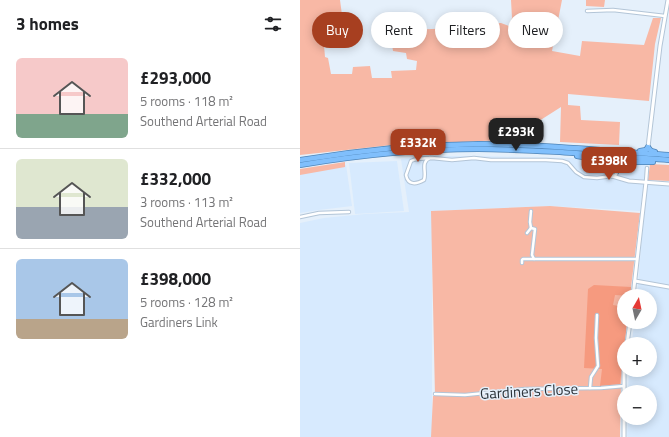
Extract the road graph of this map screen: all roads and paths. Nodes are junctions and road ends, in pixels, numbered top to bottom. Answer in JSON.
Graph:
{"nodes":[{"id":1,"x":668,"y":0,"type":"edge"},
{"id":2,"x":586,"y":11,"type":"dead end"},
{"id":3,"x":665,"y":16,"type":"junction"},
{"id":4,"x":648,"y":147,"type":"junction"},
{"id":5,"x":520,"y":150,"type":"junction"},
{"id":6,"x":597,"y":150,"type":"junction"},
{"id":7,"x":669,"y":155,"type":"edge"},
{"id":8,"x":430,"y":158,"type":"junction"},
{"id":9,"x":300,"y":160,"type":"edge"},
{"id":10,"x":669,"y":161,"type":"edge"},
{"id":11,"x":300,"y":165,"type":"edge"},
{"id":12,"x":647,"y":168,"type":"dead end"},
{"id":13,"x":607,"y":170,"type":"junction"},
{"id":14,"x":617,"y":171,"type":"junction"},
{"id":15,"x":612,"y":176,"type":"junction"},
{"id":16,"x":597,"y":178,"type":"junction"},
{"id":17,"x":624,"y":179,"type":"junction"},
{"id":18,"x":646,"y":182,"type":"junction"},
{"id":19,"x":669,"y":184,"type":"edge"},
{"id":20,"x":531,"y":211,"type":"dead end"},
{"id":21,"x":350,"y":212,"type":"dead end"},
{"id":22,"x":300,"y":217,"type":"edge"},
{"id":23,"x":531,"y":228,"type":"junction"},
{"id":24,"x":527,"y":233,"type":"dead end"},
{"id":25,"x":534,"y":259,"type":"junction"},
{"id":26,"x":637,"y":259,"type":"junction"},
{"id":27,"x":522,"y":263,"type":"dead end"},
{"id":28,"x":635,"y":281,"type":"junction"},
{"id":29,"x":669,"y":287,"type":"edge"},
{"id":30,"x":634,"y":289,"type":"edge"},
{"id":31,"x":597,"y":315,"type":"dead end"},
{"id":32,"x":617,"y":386,"type":"edge"},
{"id":33,"x":590,"y":388,"type":"junction"},
{"id":34,"x":435,"y":394,"type":"dead end"},
{"id":35,"x":624,"y":425,"type":"edge"},
{"id":36,"x":624,"y":437,"type":"edge"}],
"edges":[{"from":1,"to":3,"type":"street"},
{"from":2,"to":3,"type":"street"},
{"from":3,"to":4,"type":"street"},
{"from":4,"to":6,"type":"highway"},
{"from":4,"to":7,"type":"highway"},
{"from":5,"to":10,"type":"highway"},
{"from":5,"to":11,"type":"highway"},
{"from":5,"to":13,"type":"highway"},
{"from":6,"to":7,"type":"highway"},
{"from":6,"to":9,"type":"highway"},
{"from":8,"to":8,"type":"street"},
{"from":8,"to":16,"type":"street"},
{"from":10,"to":14,"type":"highway"},
{"from":12,"to":18,"type":"street"},
{"from":13,"to":14,"type":"street"},
{"from":13,"to":15,"type":"street"},
{"from":13,"to":16,"type":"street"},
{"from":14,"to":15,"type":"street"},
{"from":14,"to":17,"type":"street"},
{"from":15,"to":16,"type":"street"},
{"from":15,"to":17,"type":"street"},
{"from":17,"to":18,"type":"street"},
{"from":18,"to":19,"type":"street"},
{"from":18,"to":26,"type":"street"},
{"from":20,"to":23,"type":"street"},
{"from":21,"to":22,"type":"street"},
{"from":23,"to":24,"type":"street"},
{"from":23,"to":25,"type":"street"},
{"from":25,"to":26,"type":"street"},
{"from":25,"to":27,"type":"street"},
{"from":26,"to":28,"type":"street"},
{"from":28,"to":29,"type":"street"},
{"from":28,"to":30,"type":"street"},
{"from":31,"to":33,"type":"street"},
{"from":32,"to":33,"type":"street","name":"Gardiners Close"},
{"from":33,"to":34,"type":"street","name":"Gardiners Close"},
{"from":35,"to":36,"type":"street"}]}
